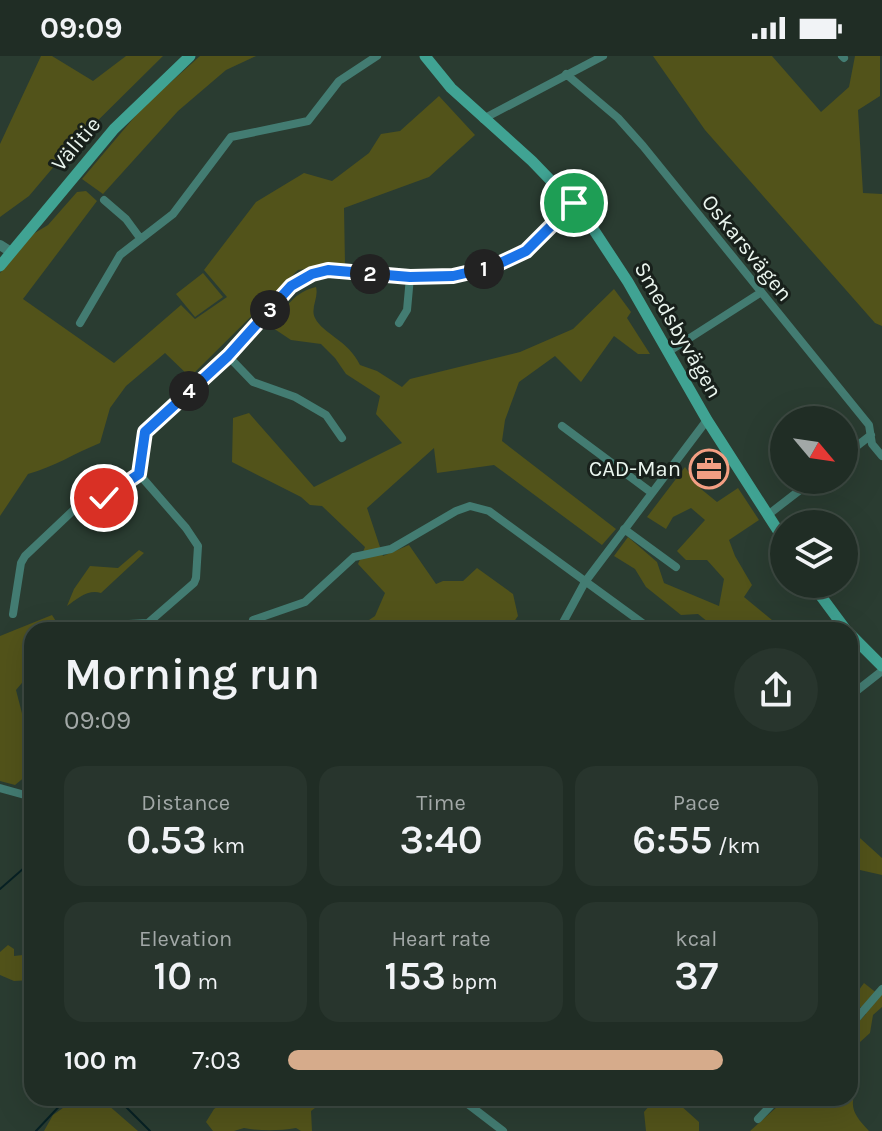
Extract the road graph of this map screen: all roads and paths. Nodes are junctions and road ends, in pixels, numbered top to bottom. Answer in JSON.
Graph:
{"nodes":[{"id":1,"x":190,"y":56,"type":"edge"},
{"id":2,"x":377,"y":56,"type":"edge"},
{"id":3,"x":425,"y":56,"type":"edge"},
{"id":4,"x":603,"y":56,"type":"edge"},
{"id":5,"x":566,"y":74,"type":"junction"},
{"id":6,"x":483,"y":119,"type":"junction"},
{"id":7,"x":104,"y":200,"type":"dead end"},
{"id":8,"x":574,"y":203,"type":"junction"},
{"id":9,"x":140,"y":238,"type":"junction"},
{"id":10,"x":0,"y":245,"type":"edge"},
{"id":11,"x":11,"y":252,"type":"junction"},
{"id":12,"x":0,"y":266,"type":"edge"},
{"id":13,"x":410,"y":277,"type":"junction"},
{"id":14,"x":760,"y":293,"type":"junction"},
{"id":15,"x":80,"y":323,"type":"dead end"},
{"id":16,"x":399,"y":323,"type":"dead end"},
{"id":17,"x":668,"y":352,"type":"junction"},
{"id":18,"x":228,"y":356,"type":"junction"},
{"id":19,"x":707,"y":420,"type":"junction"},
{"id":20,"x":562,"y":426,"type":"dead end"},
{"id":21,"x":871,"y":435,"type":"junction"},
{"id":22,"x":342,"y":438,"type":"dead end"},
{"id":23,"x":858,"y":445,"type":"edge"},
{"id":24,"x":882,"y":456,"type":"edge"},
{"id":25,"x":139,"y":474,"type":"junction"},
{"id":26,"x":652,"y":493,"type":"junction"},
{"id":27,"x":795,"y":494,"type":"edge"},
{"id":28,"x":769,"y":514,"type":"joint"},
{"id":29,"x":624,"y":529,"type":"junction"},
{"id":30,"x":676,"y":567,"type":"dead end"},
{"id":31,"x":585,"y":582,"type":"junction"},
{"id":32,"x":822,"y":598,"type":"edge"},
{"id":33,"x":13,"y":614,"type":"dead end"},
{"id":34,"x":253,"y":620,"type":"dead end"},
{"id":35,"x":149,"y":622,"type":"edge"},
{"id":36,"x":563,"y":622,"type":"edge"},
{"id":37,"x":638,"y":622,"type":"edge"},
{"id":38,"x":840,"y":622,"type":"edge"},
{"id":39,"x":858,"y":643,"type":"edge"},
{"id":40,"x":882,"y":669,"type":"edge"},
{"id":41,"x":858,"y":689,"type":"edge"},
{"id":42,"x":0,"y":788,"type":"edge"},
{"id":43,"x":24,"y":795,"type":"edge"},
{"id":44,"x":882,"y":989,"type":"edge"},
{"id":45,"x":858,"y":1017,"type":"edge"},
{"id":46,"x":470,"y":1106,"type":"edge"},
{"id":47,"x":770,"y":1106,"type":"edge"},
{"id":48,"x":758,"y":1119,"type":"dead end"},
{"id":49,"x":503,"y":1131,"type":"edge"}],
"edges":[{"from":1,"to":11,"type":"main road","name":"Välitie"},
{"from":2,"to":9,"type":"street"},
{"from":3,"to":6,"type":"main road","name":"Smedsbyvägen"},
{"from":4,"to":5,"type":"street"},
{"from":5,"to":6,"type":"street"},
{"from":5,"to":14,"type":"street","name":"Oskarsvägen"},
{"from":6,"to":8,"type":"main road","name":"Smedsbyvägen"},
{"from":7,"to":9,"type":"street"},
{"from":8,"to":13,"type":"street"},
{"from":8,"to":17,"type":"main road","name":"Smedsbyvägen"},
{"from":9,"to":15,"type":"street"},
{"from":10,"to":11,"type":"street"},
{"from":11,"to":12,"type":"main road","name":"Välitie"},
{"from":13,"to":16,"type":"street"},
{"from":13,"to":18,"type":"street"},
{"from":14,"to":17,"type":"street"},
{"from":14,"to":21,"type":"street","name":"Oskarsvägen"},
{"from":17,"to":19,"type":"main road","name":"Smedsbyvägen"},
{"from":18,"to":22,"type":"street"},
{"from":18,"to":25,"type":"street"},
{"from":19,"to":26,"type":"street"},
{"from":19,"to":28,"type":"main road","name":"Smedsbyvägen"},
{"from":20,"to":26,"type":"street"},
{"from":21,"to":23,"type":"street"},
{"from":21,"to":24,"type":"street","name":"Oskarsvägen"},
{"from":25,"to":33,"type":"street"},
{"from":25,"to":35,"type":"street"},
{"from":26,"to":29,"type":"street"},
{"from":27,"to":28,"type":"street"},
{"from":29,"to":30,"type":"street"},
{"from":29,"to":31,"type":"street"},
{"from":31,"to":34,"type":"street"},
{"from":31,"to":36,"type":"street"},
{"from":31,"to":37,"type":"street"},
{"from":32,"to":38,"type":"main road"},
{"from":39,"to":40,"type":"main road"},
{"from":40,"to":41,"type":"street"},
{"from":42,"to":43,"type":"street"},
{"from":44,"to":45,"type":"street"},
{"from":46,"to":49,"type":"street"},
{"from":47,"to":48,"type":"street"}]}
